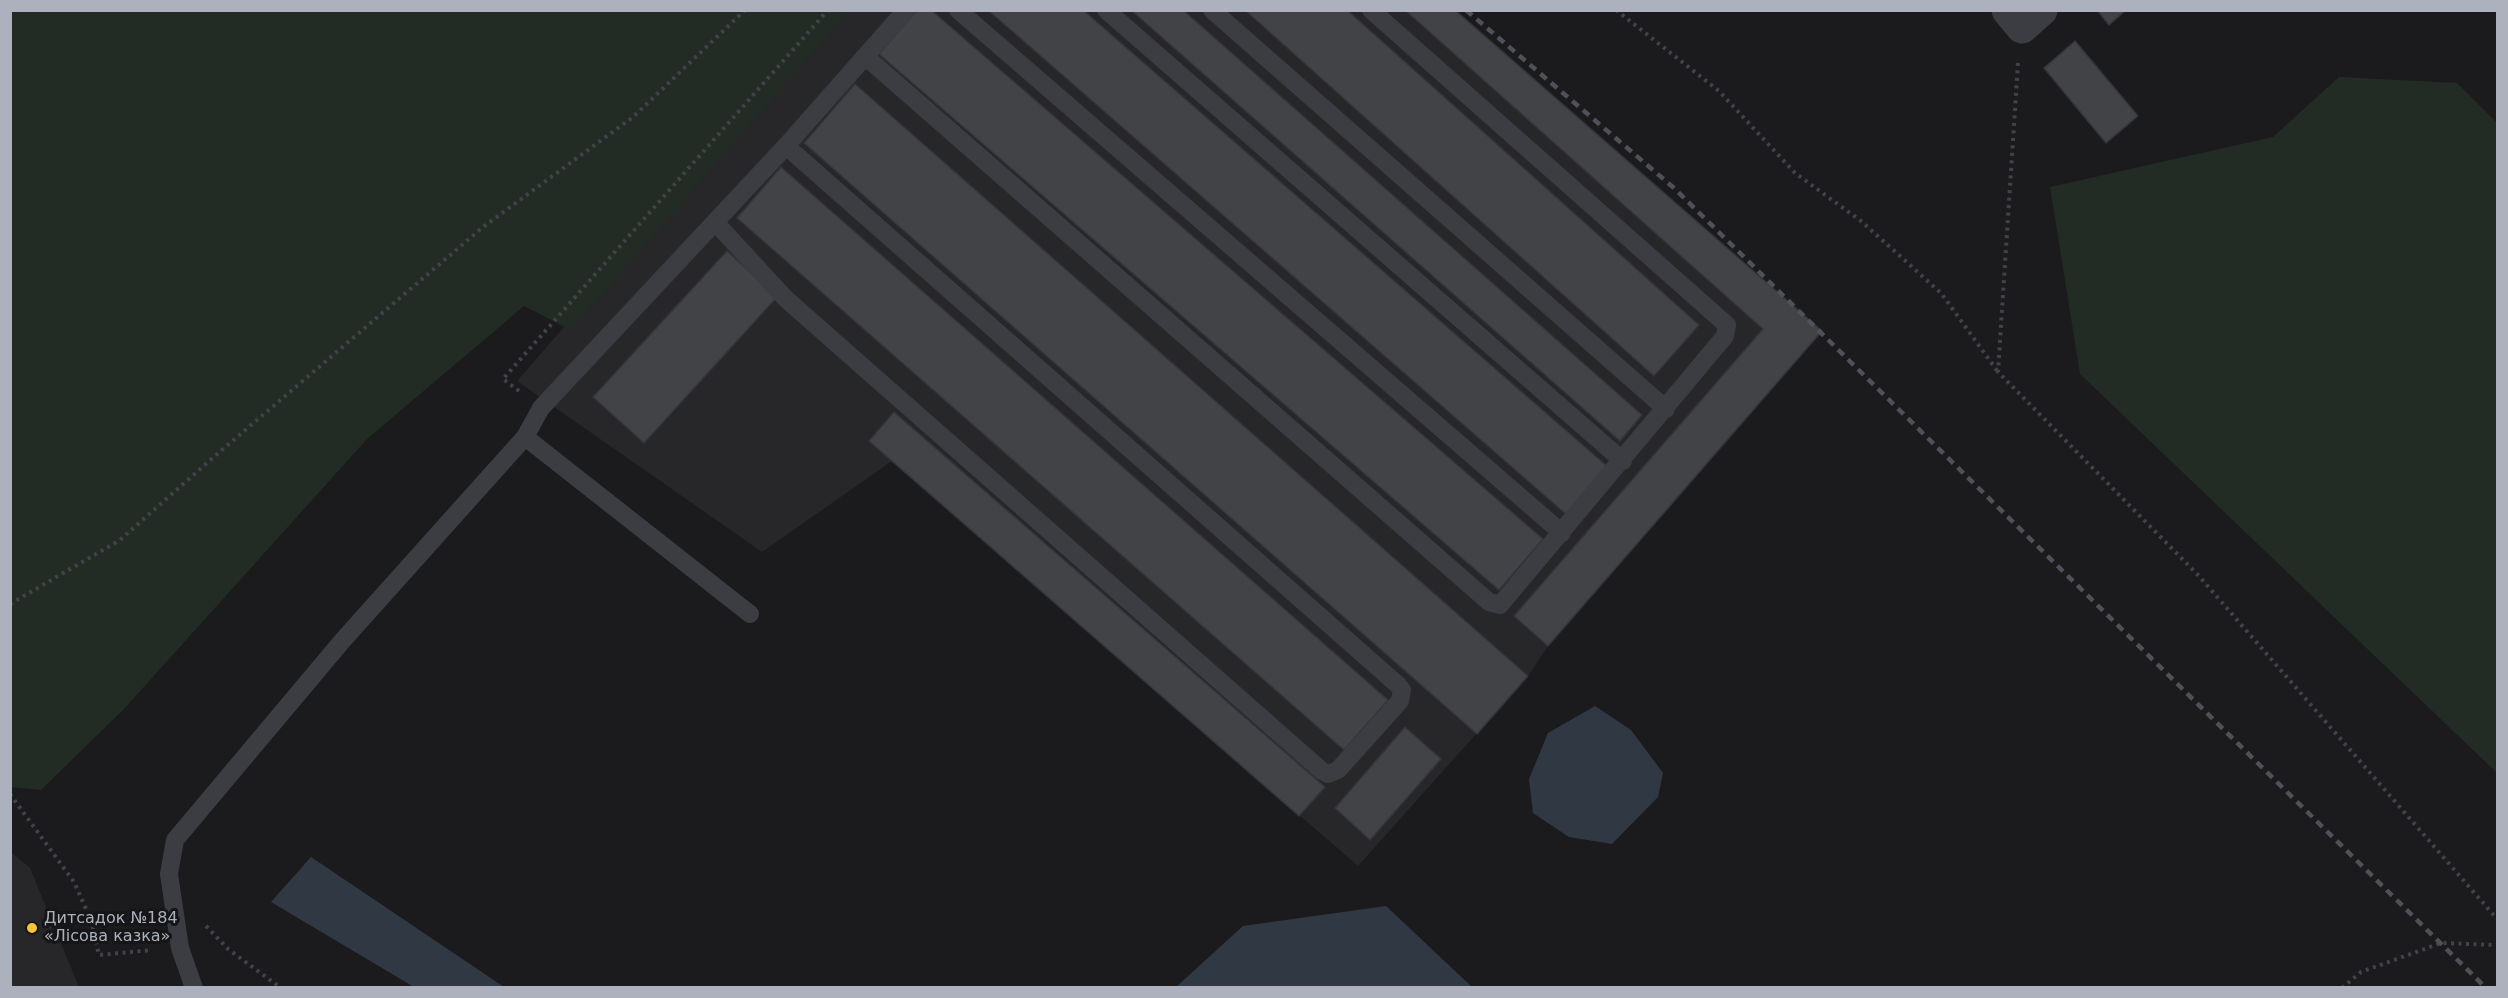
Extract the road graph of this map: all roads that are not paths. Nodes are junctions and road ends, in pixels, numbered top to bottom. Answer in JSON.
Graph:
{"nodes":[{"id":1,"x":906,"y":10,"type":"edge"},
{"id":2,"x":958,"y":10,"type":"edge"},
{"id":3,"x":1106,"y":10,"type":"edge"},
{"id":4,"x":1212,"y":10,"type":"edge"},
{"id":5,"x":1371,"y":10,"type":"edge"},
{"id":6,"x":866,"y":57,"type":"junction"},
{"id":7,"x":786,"y":146,"type":"junction"},
{"id":8,"x":715,"y":222,"type":"junction"},
{"id":9,"x":1666,"y":409,"type":"junction"},
{"id":10,"x":525,"y":437,"type":"junction"},
{"id":11,"x":1623,"y":461,"type":"junction"},
{"id":12,"x":1562,"y":533,"type":"junction"},
{"id":13,"x":750,"y":614,"type":"dead end"},
{"id":14,"x":194,"y":987,"type":"edge"}],
"edges":[{"from":1,"to":6,"type":"lane"},
{"from":2,"to":12,"type":"lane"},
{"from":3,"to":11,"type":"lane"},
{"from":4,"to":9,"type":"lane"},
{"from":5,"to":9,"type":"lane"},
{"from":6,"to":7,"type":"lane"},
{"from":6,"to":12,"type":"lane"},
{"from":7,"to":8,"type":"lane"},
{"from":7,"to":8,"type":"lane"},
{"from":8,"to":10,"type":"lane"},
{"from":9,"to":11,"type":"lane"},
{"from":10,"to":13,"type":"lane"},
{"from":10,"to":14,"type":"lane"},
{"from":11,"to":12,"type":"lane"}]}
